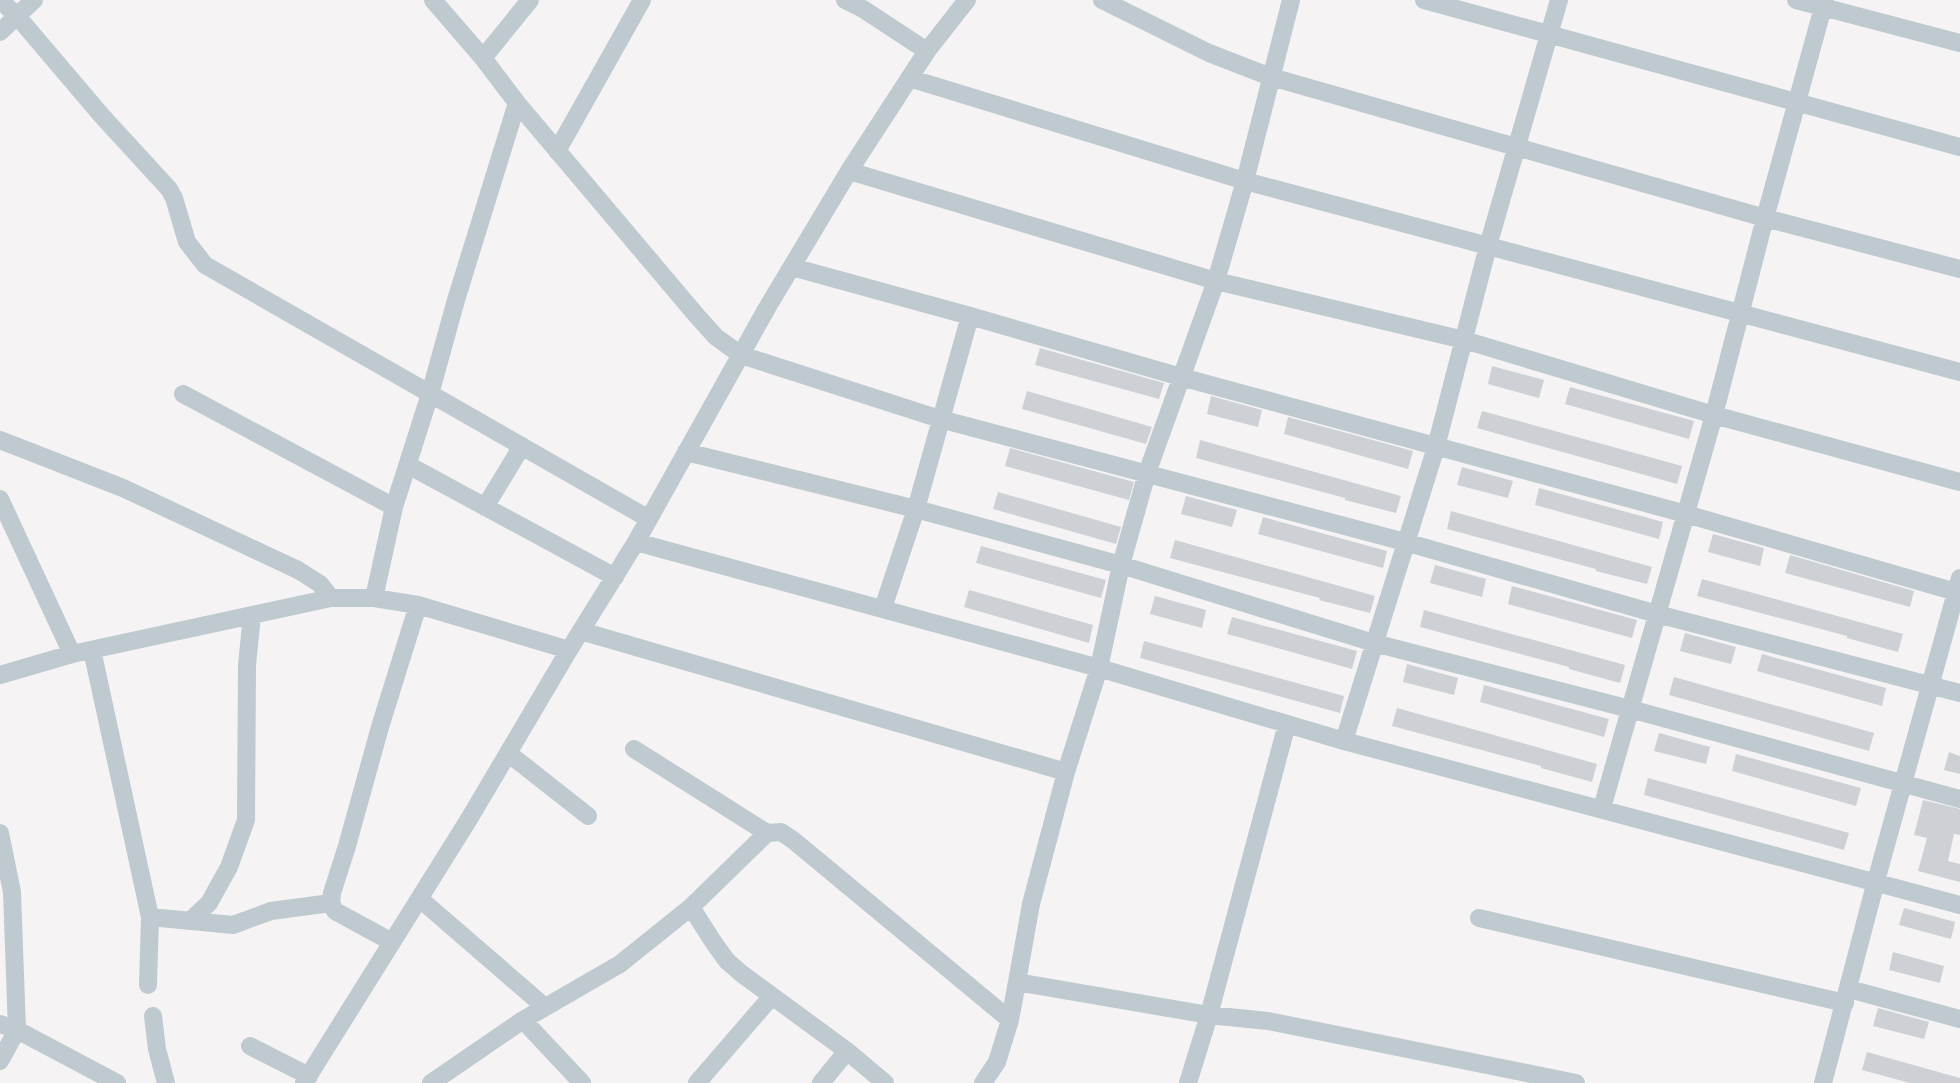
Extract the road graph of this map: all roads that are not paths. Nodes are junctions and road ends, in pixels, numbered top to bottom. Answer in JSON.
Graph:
{"nodes":[{"id":1,"x":0,"y":0,"type":"edge"},
{"id":2,"x":34,"y":0,"type":"edge"},
{"id":3,"x":433,"y":0,"type":"edge"},
{"id":4,"x":530,"y":0,"type":"edge"},
{"id":5,"x":642,"y":0,"type":"edge"},
{"id":6,"x":845,"y":0,"type":"edge"},
{"id":7,"x":967,"y":0,"type":"edge"},
{"id":8,"x":1102,"y":0,"type":"edge"},
{"id":9,"x":1291,"y":0,"type":"edge"},
{"id":10,"x":1424,"y":0,"type":"edge"},
{"id":11,"x":1559,"y":0,"type":"edge"},
{"id":12,"x":1796,"y":0,"type":"edge"},
{"id":13,"x":1824,"y":4,"type":"edge"},
{"id":14,"x":17,"y":16,"type":"junction"},
{"id":15,"x":0,"y":32,"type":"edge"},
{"id":16,"x":1550,"y":34,"type":"junction"},
{"id":17,"x":1960,"y":43,"type":"edge"},
{"id":18,"x":927,"y":51,"type":"junction"},
{"id":19,"x":483,"y":58,"type":"junction"},
{"id":20,"x":1271,"y":77,"type":"junction"},
{"id":21,"x":909,"y":78,"type":"junction"},
{"id":22,"x":1798,"y":102,"type":"junction"},
{"id":23,"x":517,"y":103,"type":"junction"},
{"id":24,"x":1516,"y":147,"type":"junction"},
{"id":25,"x":1960,"y":147,"type":"edge"},
{"id":26,"x":557,"y":151,"type":"junction"},
{"id":27,"x":849,"y":171,"type":"junction"},
{"id":28,"x":1245,"y":181,"type":"junction"},
{"id":29,"x":1765,"y":218,"type":"junction"},
{"id":30,"x":1488,"y":246,"type":"junction"},
{"id":31,"x":792,"y":267,"type":"junction"},
{"id":32,"x":1960,"y":269,"type":"edge"},
{"id":33,"x":1216,"y":281,"type":"junction"},
{"id":34,"x":1740,"y":314,"type":"junction"},
{"id":35,"x":970,"y":316,"type":"junction"},
{"id":36,"x":1464,"y":340,"type":"junction"},
{"id":37,"x":741,"y":356,"type":"junction"},
{"id":38,"x":1960,"y":372,"type":"edge"},
{"id":39,"x":1181,"y":377,"type":"junction"},
{"id":40,"x":184,"y":394,"type":"dead end"},
{"id":41,"x":430,"y":394,"type":"junction"},
{"id":42,"x":1714,"y":415,"type":"junction"},
{"id":43,"x":940,"y":419,"type":"junction"},
{"id":44,"x":0,"y":440,"type":"edge"},
{"id":45,"x":522,"y":446,"type":"junction"},
{"id":46,"x":1436,"y":447,"type":"junction"},
{"id":47,"x":686,"y":452,"type":"junction"},
{"id":48,"x":408,"y":465,"type":"junction"},
{"id":49,"x":1147,"y":473,"type":"junction"},
{"id":50,"x":1960,"y":482,"type":"edge"},
{"id":51,"x":0,"y":499,"type":"edge"},
{"id":52,"x":394,"y":507,"type":"junction"},
{"id":53,"x":485,"y":507,"type":"junction"},
{"id":54,"x":916,"y":509,"type":"junction"},
{"id":55,"x":1686,"y":514,"type":"junction"},
{"id":56,"x":649,"y":519,"type":"junction"},
{"id":57,"x":636,"y":542,"type":"junction"},
{"id":58,"x":1405,"y":542,"type":"junction"},
{"id":59,"x":1121,"y":565,"type":"junction"},
{"id":60,"x":615,"y":577,"type":"junction"},
{"id":61,"x":1959,"y":588,"type":"edge"},
{"id":62,"x":331,"y":598,"type":"junction"},
{"id":63,"x":374,"y":598,"type":"junction"},
{"id":64,"x":418,"y":605,"type":"junction"},
{"id":65,"x":883,"y":608,"type":"junction"},
{"id":66,"x":1657,"y":614,"type":"junction"},
{"id":67,"x":252,"y":615,"type":"junction"},
{"id":68,"x":581,"y":631,"type":"junction"},
{"id":69,"x":1374,"y":643,"type":"junction"},
{"id":70,"x":92,"y":650,"type":"junction"},
{"id":71,"x":569,"y":650,"type":"junction"},
{"id":72,"x":72,"y":654,"type":"junction"},
{"id":73,"x":1099,"y":668,"type":"junction"},
{"id":74,"x":0,"y":674,"type":"edge"},
{"id":75,"x":1930,"y":684,"type":"junction"},
{"id":76,"x":1960,"y":693,"type":"edge"},
{"id":77,"x":1630,"y":709,"type":"junction"},
{"id":78,"x":1287,"y":724,"type":"junction"},
{"id":79,"x":1344,"y":741,"type":"junction"},
{"id":80,"x":634,"y":749,"type":"dead end"},
{"id":81,"x":508,"y":753,"type":"junction"},
{"id":82,"x":1066,"y":772,"type":"junction"},
{"id":83,"x":1904,"y":782,"type":"junction"},
{"id":84,"x":1960,"y":799,"type":"edge"},
{"id":85,"x":1602,"y":808,"type":"junction"},
{"id":86,"x":588,"y":816,"type":"dead end"},
{"id":87,"x":0,"y":833,"type":"edge"},
{"id":88,"x":766,"y":833,"type":"junction"},
{"id":89,"x":1876,"y":881,"type":"junction"},
{"id":90,"x":420,"y":900,"type":"junction"},
{"id":91,"x":331,"y":903,"type":"junction"},
{"id":92,"x":1960,"y":905,"type":"edge"},
{"id":93,"x":691,"y":907,"type":"junction"},
{"id":94,"x":150,"y":917,"type":"junction"},
{"id":95,"x":1479,"y":918,"type":"dead end"},
{"id":96,"x":190,"y":921,"type":"junction"},
{"id":97,"x":392,"y":942,"type":"junction"},
{"id":98,"x":1017,"y":982,"type":"junction"},
{"id":99,"x":148,"y":985,"type":"dead end"},
{"id":100,"x":772,"y":996,"type":"junction"},
{"id":101,"x":1847,"y":996,"type":"junction"},
{"id":102,"x":545,"y":1007,"type":"junction"},
{"id":103,"x":1209,"y":1015,"type":"junction"},
{"id":104,"x":153,"y":1016,"type":"dead end"},
{"id":105,"x":1960,"y":1019,"type":"edge"},
{"id":106,"x":523,"y":1020,"type":"junction"},
{"id":107,"x":1010,"y":1020,"type":"junction"},
{"id":108,"x":0,"y":1024,"type":"edge"},
{"id":109,"x":17,"y":1030,"type":"junction"},
{"id":110,"x":250,"y":1046,"type":"dead end"},
{"id":111,"x":847,"y":1051,"type":"junction"},
{"id":112,"x":0,"y":1061,"type":"edge"},
{"id":113,"x":307,"y":1080,"type":"edge"},
{"id":114,"x":117,"y":1083,"type":"edge"},
{"id":115,"x":166,"y":1083,"type":"edge"},
{"id":116,"x":431,"y":1083,"type":"edge"},
{"id":117,"x":581,"y":1083,"type":"edge"},
{"id":118,"x":697,"y":1083,"type":"edge"},
{"id":119,"x":821,"y":1083,"type":"edge"},
{"id":120,"x":885,"y":1083,"type":"edge"},
{"id":121,"x":983,"y":1083,"type":"edge"},
{"id":122,"x":1188,"y":1083,"type":"edge"},
{"id":123,"x":1576,"y":1083,"type":"edge"},
{"id":124,"x":1824,"y":1083,"type":"edge"}],
"edges":[{"from":1,"to":14,"type":"street"},
{"from":2,"to":14,"type":"street"},
{"from":3,"to":19,"type":"street"},
{"from":4,"to":19,"type":"street"},
{"from":5,"to":26,"type":"street"},
{"from":6,"to":18,"type":"street"},
{"from":7,"to":18,"type":"street"},
{"from":8,"to":20,"type":"street"},
{"from":9,"to":20,"type":"street"},
{"from":10,"to":16,"type":"street"},
{"from":11,"to":16,"type":"street"},
{"from":12,"to":13,"type":"street"},
{"from":13,"to":17,"type":"street"},
{"from":13,"to":22,"type":"street"},
{"from":14,"to":15,"type":"street"},
{"from":14,"to":41,"type":"street"},
{"from":16,"to":22,"type":"street"},
{"from":16,"to":24,"type":"street"},
{"from":18,"to":21,"type":"street"},
{"from":19,"to":23,"type":"street"},
{"from":20,"to":24,"type":"street"},
{"from":20,"to":28,"type":"street"},
{"from":21,"to":27,"type":"street"},
{"from":21,"to":28,"type":"street"},
{"from":22,"to":25,"type":"street"},
{"from":22,"to":29,"type":"street"},
{"from":23,"to":26,"type":"street"},
{"from":23,"to":41,"type":"street"},
{"from":24,"to":29,"type":"street"},
{"from":24,"to":30,"type":"street"},
{"from":26,"to":37,"type":"street"},
{"from":27,"to":31,"type":"street"},
{"from":27,"to":33,"type":"street"},
{"from":28,"to":30,"type":"street"},
{"from":28,"to":33,"type":"street"},
{"from":29,"to":32,"type":"street"},
{"from":29,"to":34,"type":"street"},
{"from":30,"to":34,"type":"street"},
{"from":30,"to":36,"type":"street"},
{"from":31,"to":35,"type":"street"},
{"from":31,"to":37,"type":"street"},
{"from":33,"to":36,"type":"street"},
{"from":33,"to":39,"type":"street"},
{"from":34,"to":38,"type":"street"},
{"from":34,"to":42,"type":"street"},
{"from":35,"to":39,"type":"street"},
{"from":35,"to":43,"type":"street"},
{"from":36,"to":42,"type":"street"},
{"from":36,"to":46,"type":"street"},
{"from":37,"to":43,"type":"street"},
{"from":37,"to":47,"type":"street"},
{"from":39,"to":46,"type":"street"},
{"from":39,"to":49,"type":"street"},
{"from":40,"to":52,"type":"street"},
{"from":41,"to":45,"type":"street"},
{"from":41,"to":48,"type":"street"},
{"from":42,"to":50,"type":"street"},
{"from":42,"to":55,"type":"street"},
{"from":43,"to":49,"type":"street"},
{"from":43,"to":54,"type":"street"},
{"from":44,"to":62,"type":"street"},
{"from":45,"to":53,"type":"street"},
{"from":45,"to":56,"type":"street"},
{"from":46,"to":55,"type":"street"},
{"from":46,"to":58,"type":"street"},
{"from":47,"to":54,"type":"street"},
{"from":47,"to":56,"type":"street"},
{"from":48,"to":52,"type":"street"},
{"from":48,"to":53,"type":"street"},
{"from":49,"to":58,"type":"street"},
{"from":49,"to":59,"type":"street"},
{"from":51,"to":72,"type":"street"},
{"from":52,"to":63,"type":"street"},
{"from":53,"to":60,"type":"street"},
{"from":54,"to":59,"type":"street"},
{"from":54,"to":65,"type":"street"},
{"from":55,"to":61,"type":"street"},
{"from":55,"to":66,"type":"street"},
{"from":56,"to":57,"type":"street"},
{"from":57,"to":60,"type":"street"},
{"from":57,"to":65,"type":"street"},
{"from":58,"to":66,"type":"street"},
{"from":58,"to":69,"type":"street"},
{"from":59,"to":69,"type":"street"},
{"from":59,"to":73,"type":"street"},
{"from":60,"to":68,"type":"street"},
{"from":61,"to":75,"type":"street"},
{"from":62,"to":63,"type":"street"},
{"from":62,"to":67,"type":"street"},
{"from":63,"to":64,"type":"street"},
{"from":64,"to":71,"type":"street"},
{"from":64,"to":91,"type":"street"},
{"from":65,"to":73,"type":"street"},
{"from":66,"to":75,"type":"street"},
{"from":66,"to":77,"type":"street"},
{"from":67,"to":70,"type":"street"},
{"from":67,"to":96,"type":"street"},
{"from":68,"to":71,"type":"street"},
{"from":68,"to":82,"type":"street"},
{"from":69,"to":77,"type":"street"},
{"from":69,"to":79,"type":"street"},
{"from":70,"to":72,"type":"street"},
{"from":70,"to":94,"type":"street"},
{"from":71,"to":81,"type":"street"},
{"from":72,"to":74,"type":"street"},
{"from":73,"to":78,"type":"street"},
{"from":73,"to":82,"type":"street"},
{"from":75,"to":76,"type":"street"},
{"from":75,"to":83,"type":"street"},
{"from":77,"to":83,"type":"street"},
{"from":77,"to":85,"type":"street"},
{"from":78,"to":79,"type":"street"},
{"from":78,"to":103,"type":"street"},
{"from":79,"to":85,"type":"street"},
{"from":80,"to":88,"type":"street"},
{"from":81,"to":86,"type":"street"},
{"from":81,"to":90,"type":"street"},
{"from":82,"to":98,"type":"street"},
{"from":83,"to":84,"type":"street"},
{"from":83,"to":89,"type":"street"},
{"from":85,"to":89,"type":"street"},
{"from":87,"to":109,"type":"street"},
{"from":88,"to":93,"type":"street"},
{"from":88,"to":107,"type":"street"},
{"from":89,"to":92,"type":"street"},
{"from":89,"to":101,"type":"street"},
{"from":90,"to":97,"type":"street"},
{"from":90,"to":102,"type":"street"},
{"from":91,"to":96,"type":"street"},
{"from":91,"to":97,"type":"street"},
{"from":93,"to":100,"type":"street"},
{"from":93,"to":102,"type":"street"},
{"from":94,"to":96,"type":"street"},
{"from":94,"to":99,"type":"street"},
{"from":95,"to":101,"type":"street"},
{"from":97,"to":113,"type":"street"},
{"from":98,"to":103,"type":"street"},
{"from":98,"to":107,"type":"street"},
{"from":100,"to":111,"type":"street"},
{"from":100,"to":118,"type":"street"},
{"from":101,"to":105,"type":"street"},
{"from":101,"to":124,"type":"street"},
{"from":102,"to":106,"type":"street"},
{"from":103,"to":122,"type":"street"},
{"from":103,"to":123,"type":"street"},
{"from":104,"to":115,"type":"street"},
{"from":106,"to":116,"type":"street"},
{"from":106,"to":117,"type":"street"},
{"from":107,"to":121,"type":"street"},
{"from":108,"to":109,"type":"street"},
{"from":109,"to":112,"type":"street"},
{"from":109,"to":114,"type":"street"},
{"from":110,"to":113,"type":"street"},
{"from":111,"to":119,"type":"street"},
{"from":111,"to":120,"type":"street"}]}
